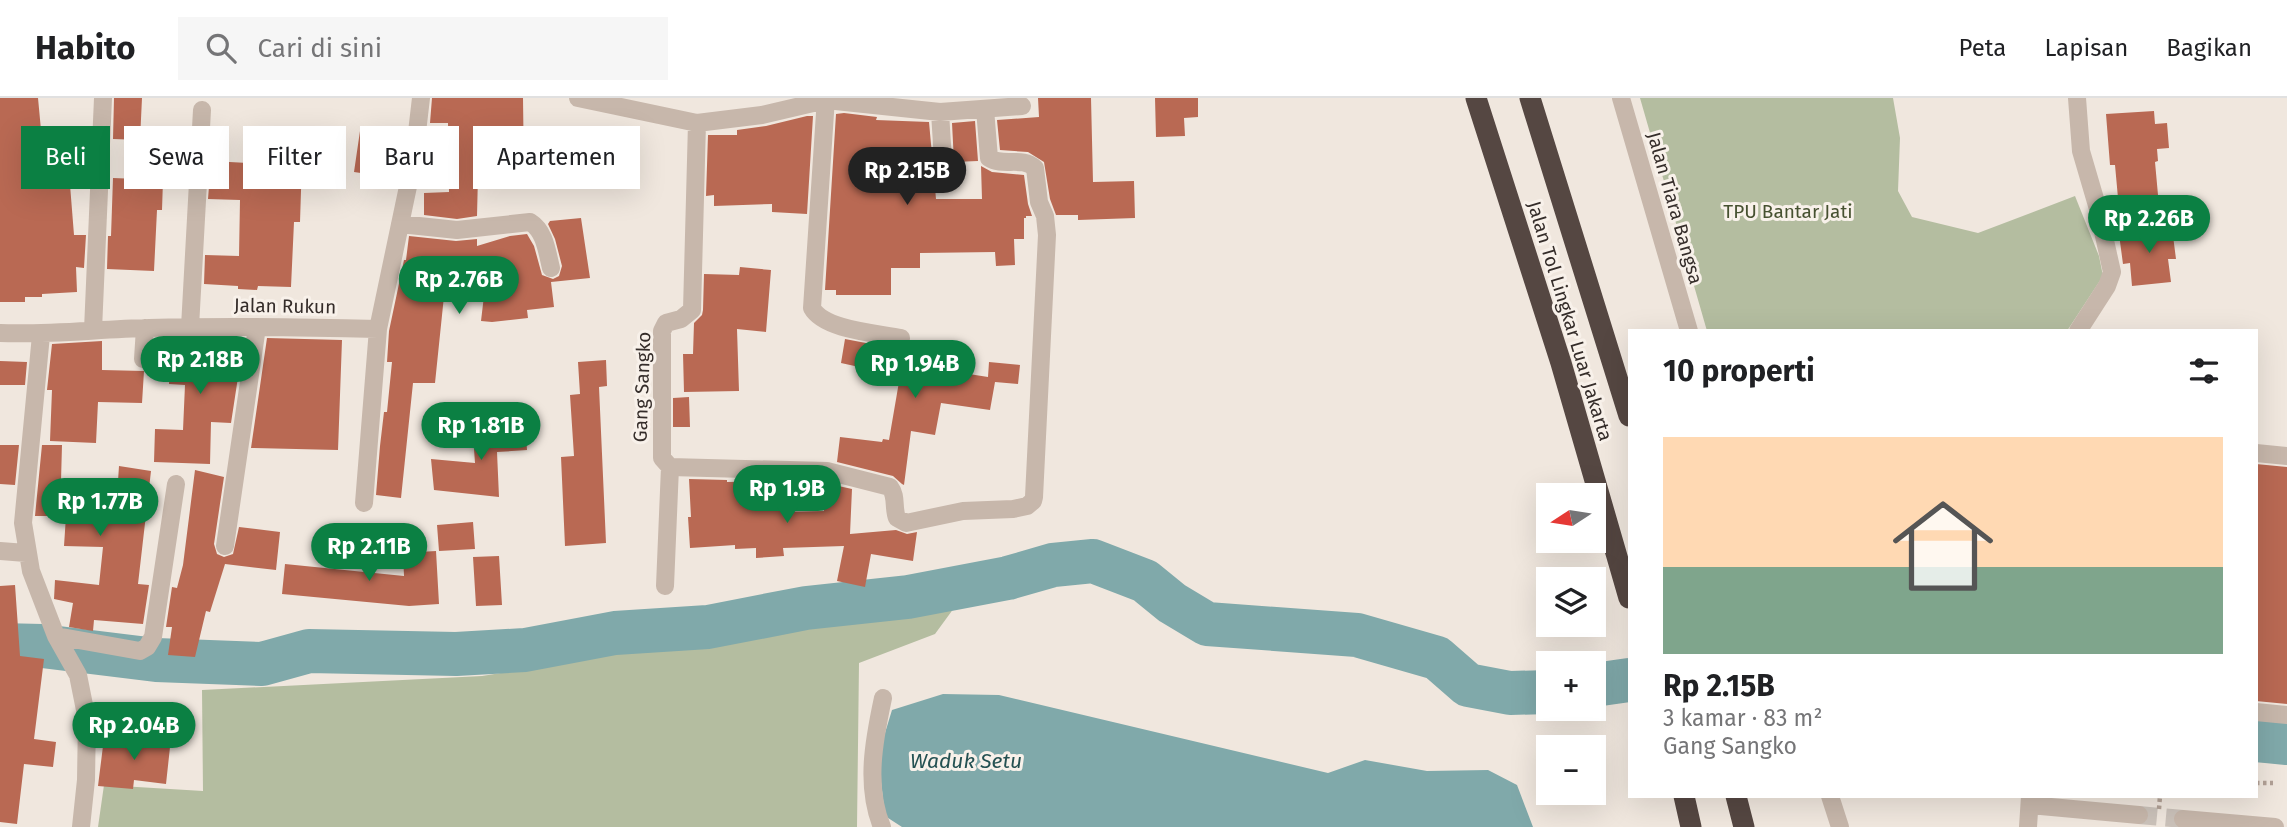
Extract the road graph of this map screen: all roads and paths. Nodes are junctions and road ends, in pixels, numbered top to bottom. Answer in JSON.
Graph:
{"nodes":[{"id":1,"x":103,"y":98,"type":"edge"},
{"id":2,"x":421,"y":98,"type":"edge"},
{"id":3,"x":578,"y":98,"type":"edge"},
{"id":4,"x":1476,"y":98,"type":"edge"},
{"id":5,"x":1530,"y":98,"type":"edge"},
{"id":6,"x":1620,"y":98,"type":"edge"},
{"id":7,"x":2077,"y":98,"type":"edge"},
{"id":8,"x":826,"y":99,"type":"edge"},
{"id":9,"x":1022,"y":106,"type":"dead end"},
{"id":10,"x":985,"y":109,"type":"junction"},
{"id":11,"x":202,"y":110,"type":"dead end"},
{"id":12,"x":940,"y":112,"type":"junction"},
{"id":13,"x":697,"y":123,"type":"junction"},
{"id":14,"x":944,"y":177,"type":"dead end"},
{"id":15,"x":400,"y":224,"type":"junction"},
{"id":16,"x":551,"y":268,"type":"dead end"},
{"id":17,"x":190,"y":327,"type":"junction"},
{"id":18,"x":257,"y":327,"type":"junction"},
{"id":19,"x":145,"y":328,"type":"junction"},
{"id":20,"x":378,"y":329,"type":"junction"},
{"id":21,"x":1688,"y":329,"type":"edge"},
{"id":22,"x":2079,"y":329,"type":"edge"},
{"id":23,"x":93,"y":330,"type":"junction"},
{"id":24,"x":0,"y":334,"type":"edge"},
{"id":25,"x":41,"y":335,"type":"junction"},
{"id":26,"x":901,"y":338,"type":"dead end"},
{"id":27,"x":143,"y":359,"type":"dead end"},
{"id":28,"x":1628,"y":413,"type":"edge"},
{"id":29,"x":2258,"y":453,"type":"edge"},
{"id":30,"x":2287,"y":456,"type":"edge"},
{"id":31,"x":670,"y":467,"type":"junction"},
{"id":32,"x":176,"y":484,"type":"dead end"},
{"id":33,"x":365,"y":503,"type":"dead end"},
{"id":34,"x":225,"y":546,"type":"dead end"},
{"id":35,"x":0,"y":551,"type":"edge"},
{"id":36,"x":26,"y":552,"type":"junction"},
{"id":37,"x":665,"y":586,"type":"dead end"},
{"id":38,"x":1628,"y":595,"type":"edge"},
{"id":39,"x":58,"y":641,"type":"junction"},
{"id":40,"x":883,"y":698,"type":"dead end"},
{"id":41,"x":2258,"y":712,"type":"edge"},
{"id":42,"x":2287,"y":715,"type":"edge"},
{"id":43,"x":2258,"y":783,"type":"edge"},
{"id":44,"x":2273,"y":783,"type":"dead end"},
{"id":45,"x":1684,"y":798,"type":"edge"},
{"id":46,"x":1737,"y":798,"type":"edge"},
{"id":47,"x":1831,"y":798,"type":"edge"},
{"id":48,"x":2030,"y":801,"type":"edge"},
{"id":49,"x":2139,"y":815,"type":"tunnel mouth"},
{"id":50,"x":2183,"y":819,"type":"tunnel mouth"},
{"id":51,"x":81,"y":827,"type":"edge"},
{"id":52,"x":882,"y":827,"type":"edge"},
{"id":53,"x":1691,"y":827,"type":"edge"},
{"id":54,"x":1744,"y":827,"type":"edge"},
{"id":55,"x":1840,"y":827,"type":"edge"},
{"id":56,"x":2028,"y":827,"type":"edge"},
{"id":57,"x":2275,"y":827,"type":"edge"}],
"edges":[{"from":1,"to":23,"type":"street"},
{"from":2,"to":15,"type":"street"},
{"from":3,"to":13,"type":"street"},
{"from":4,"to":38,"type":"highway","name":"Jalan Tol Lingkar Luar Jakarta"},
{"from":5,"to":28,"type":"highway","name":"Jalan Tol Lingkar Luar Jakarta"},
{"from":6,"to":21,"type":"street","name":"Jalan Tiara Bangsa"},
{"from":7,"to":22,"type":"street"},
{"from":8,"to":12,"type":"street"},
{"from":8,"to":13,"type":"street"},
{"from":8,"to":26,"type":"street"},
{"from":9,"to":10,"type":"street"},
{"from":10,"to":12,"type":"street"},
{"from":10,"to":31,"type":"street"},
{"from":11,"to":17,"type":"street"},
{"from":12,"to":14,"type":"street"},
{"from":13,"to":31,"type":"street","name":"Gang Sangko"},
{"from":15,"to":16,"type":"street"},
{"from":15,"to":20,"type":"street"},
{"from":17,"to":18,"type":"street","name":"Jalan Rukun"},
{"from":17,"to":19,"type":"street","name":"Jalan Rukun"},
{"from":18,"to":20,"type":"street","name":"Jalan Rukun"},
{"from":18,"to":34,"type":"street"},
{"from":19,"to":23,"type":"street","name":"Jalan Rukun"},
{"from":19,"to":27,"type":"street"},
{"from":20,"to":33,"type":"street"},
{"from":23,"to":25,"type":"street","name":"Jalan Rukun"},
{"from":24,"to":25,"type":"street","name":"Jalan Rukun"},
{"from":25,"to":36,"type":"street"},
{"from":29,"to":30,"type":"street"},
{"from":31,"to":37,"type":"street"},
{"from":32,"to":39,"type":"street"},
{"from":35,"to":36,"type":"street"},
{"from":36,"to":39,"type":"street"},
{"from":39,"to":51,"type":"street"},
{"from":40,"to":52,"type":"street"},
{"from":41,"to":42,"type":"street"},
{"from":43,"to":44,"type":"path"},
{"from":45,"to":53,"type":"highway"},
{"from":46,"to":54,"type":"highway"},
{"from":47,"to":55,"type":"street"},
{"from":48,"to":49,"type":"street"},
{"from":48,"to":56,"type":"street"},
{"from":50,"to":57,"type":"street"}]}
